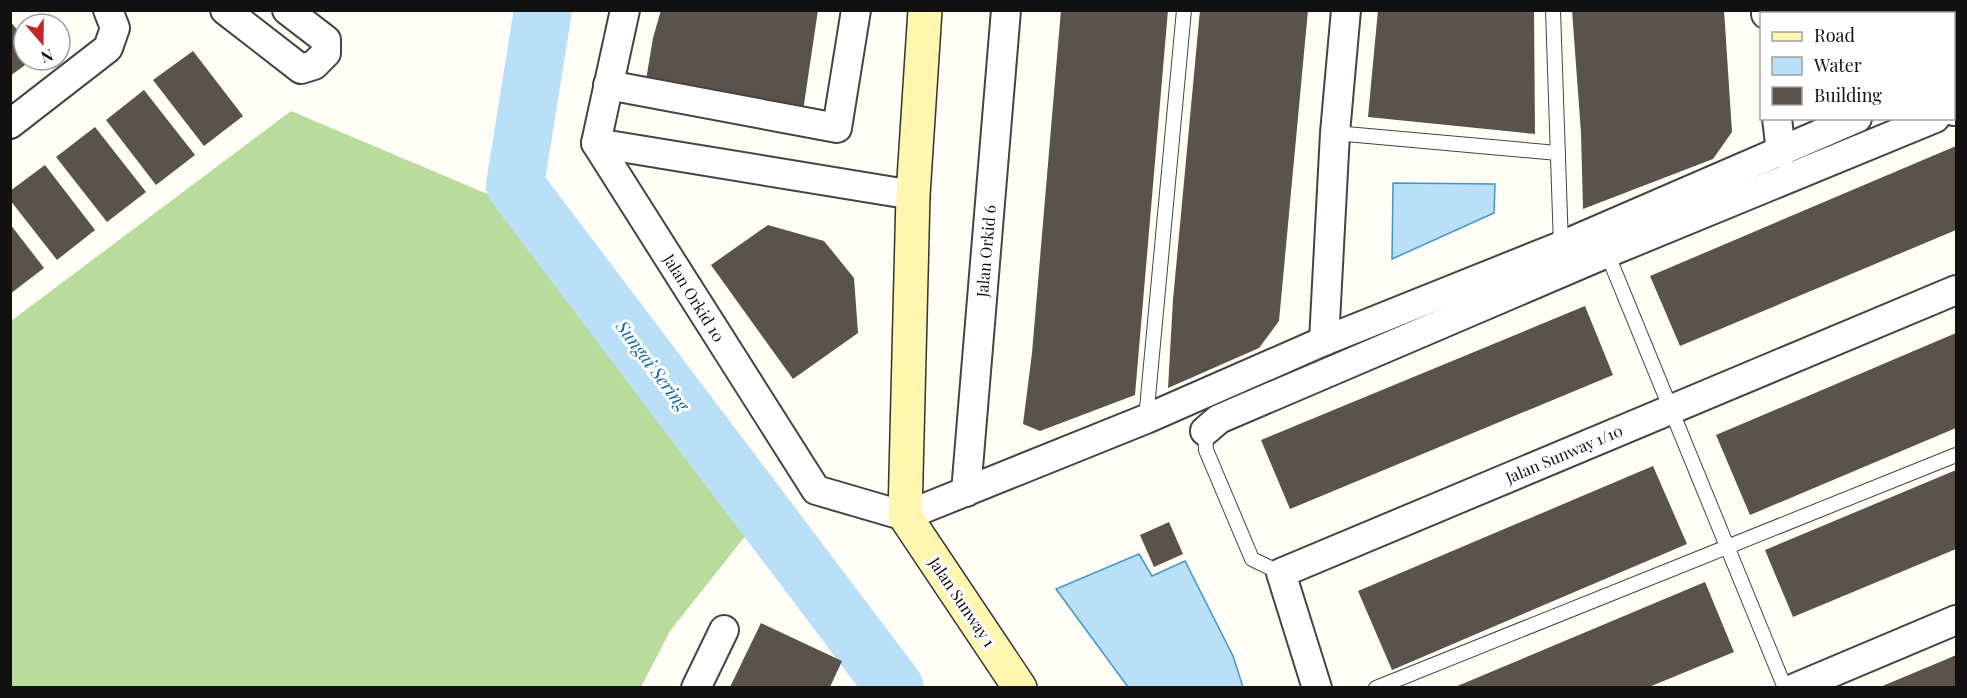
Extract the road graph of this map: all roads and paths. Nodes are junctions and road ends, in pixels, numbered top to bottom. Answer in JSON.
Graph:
{"nodes":[{"id":1,"x":287,"y":10,"type":"edge"},
{"id":2,"x":625,"y":10,"type":"edge"},
{"id":3,"x":856,"y":10,"type":"edge"},
{"id":4,"x":925,"y":10,"type":"edge"},
{"id":5,"x":1006,"y":10,"type":"edge"},
{"id":6,"x":1184,"y":10,"type":"edge"},
{"id":7,"x":1346,"y":10,"type":"edge"},
{"id":8,"x":1552,"y":10,"type":"edge"},
{"id":9,"x":230,"y":12,"type":"edge"},
{"id":10,"x":111,"y":19,"type":"edge"},
{"id":11,"x":608,"y":85,"type":"junction"},
{"id":12,"x":1777,"y":120,"type":"edge"},
{"id":13,"x":1853,"y":120,"type":"edge"},
{"id":14,"x":1930,"y":120,"type":"edge"},
{"id":15,"x":10,"y":124,"type":"edge"},
{"id":16,"x":1335,"y":133,"type":"junction"},
{"id":17,"x":596,"y":143,"type":"junction"},
{"id":18,"x":1558,"y":153,"type":"junction"},
{"id":19,"x":1781,"y":153,"type":"junction"},
{"id":20,"x":914,"y":195,"type":"junction"},
{"id":21,"x":1561,"y":246,"type":"junction"},
{"id":22,"x":1607,"y":253,"type":"junction"},
{"id":23,"x":1956,"y":290,"type":"edge"},
{"id":24,"x":1324,"y":341,"type":"junction"},
{"id":25,"x":1670,"y":410,"type":"junction"},
{"id":26,"x":1146,"y":419,"type":"junction"},
{"id":27,"x":1205,"y":431,"type":"joint"},
{"id":28,"x":1956,"y":455,"type":"edge"},
{"id":29,"x":966,"y":492,"type":"junction"},
{"id":30,"x":905,"y":516,"type":"junction"},
{"id":31,"x":1727,"y":547,"type":"junction"},
{"id":32,"x":1281,"y":573,"type":"junction"},
{"id":33,"x":1956,"y":620,"type":"edge"},
{"id":34,"x":724,"y":630,"type":"dead end"},
{"id":35,"x":696,"y":687,"type":"edge"},
{"id":36,"x":1020,"y":687,"type":"edge"},
{"id":37,"x":1317,"y":687,"type":"edge"},
{"id":38,"x":1376,"y":687,"type":"edge"},
{"id":39,"x":1785,"y":687,"type":"edge"},
{"id":40,"x":1795,"y":687,"type":"edge"}],
"edges":[{"from":1,"to":9,"type":"street"},
{"from":2,"to":11,"type":"street"},
{"from":3,"to":11,"type":"street"},
{"from":4,"to":20,"type":"street"},
{"from":5,"to":29,"type":"street","name":"Jalan Orkid 6"},
{"from":6,"to":26,"type":"lane"},
{"from":7,"to":16,"type":"street"},
{"from":8,"to":18,"type":"lane"},
{"from":10,"to":15,"type":"street"},
{"from":11,"to":17,"type":"street"},
{"from":12,"to":19,"type":"street"},
{"from":13,"to":19,"type":"street"},
{"from":14,"to":22,"type":"street"},
{"from":16,"to":18,"type":"lane"},
{"from":16,"to":24,"type":"street"},
{"from":17,"to":20,"type":"street"},
{"from":17,"to":30,"type":"street","name":"Jalan Orkid 10"},
{"from":18,"to":21,"type":"lane"},
{"from":19,"to":21,"type":"street"},
{"from":20,"to":30,"type":"street"},
{"from":21,"to":24,"type":"street"},
{"from":22,"to":25,"type":"lane"},
{"from":22,"to":27,"type":"street"},
{"from":23,"to":25,"type":"street","name":"Jalan Sunway 1/10"},
{"from":24,"to":26,"type":"street"},
{"from":25,"to":31,"type":"lane"},
{"from":25,"to":32,"type":"street","name":"Jalan Sunway 1/10"},
{"from":26,"to":29,"type":"street"},
{"from":27,"to":32,"type":"lane"},
{"from":28,"to":31,"type":"lane"},
{"from":29,"to":30,"type":"street"},
{"from":30,"to":36,"type":"street","name":"Jalan Sunway 1"},
{"from":31,"to":38,"type":"lane"},
{"from":31,"to":39,"type":"lane"},
{"from":32,"to":37,"type":"street"},
{"from":33,"to":40,"type":"street"},
{"from":34,"to":35,"type":"street"}]}
